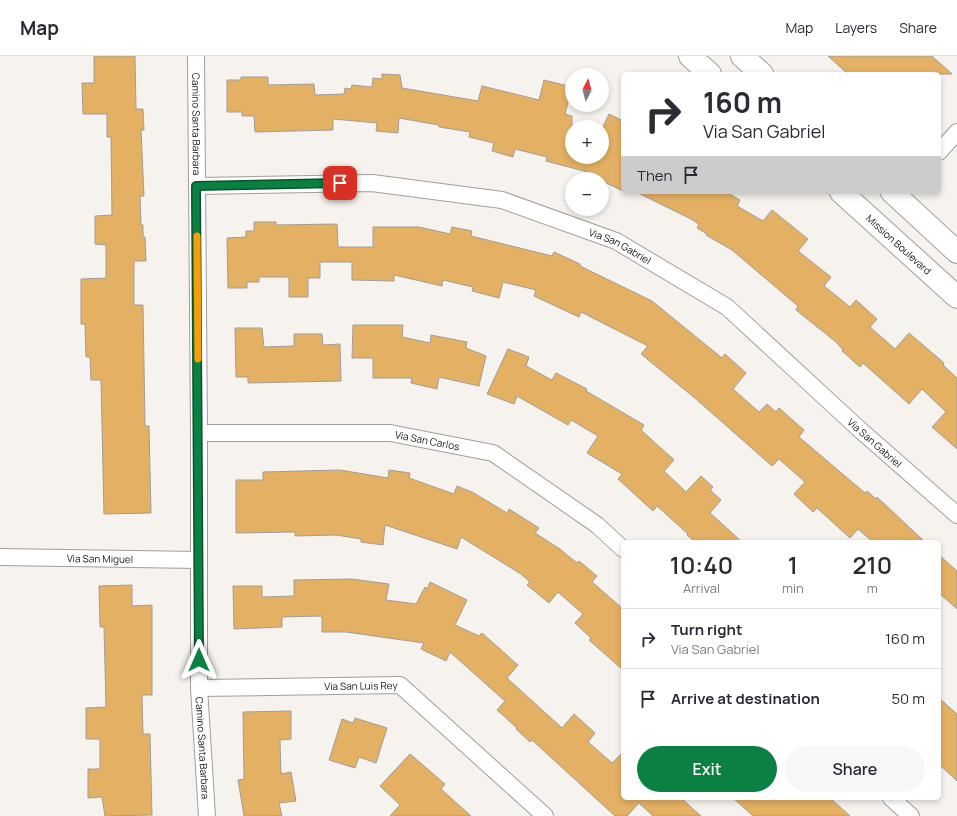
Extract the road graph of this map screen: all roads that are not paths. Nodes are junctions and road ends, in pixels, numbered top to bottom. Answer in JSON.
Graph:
{"nodes":[{"id":1,"x":196,"y":56,"type":"edge"},
{"id":2,"x":690,"y":56,"type":"edge"},
{"id":3,"x":742,"y":56,"type":"edge"},
{"id":4,"x":708,"y":72,"type":"edge"},
{"id":5,"x":760,"y":72,"type":"edge"},
{"id":6,"x":957,"y":132,"type":"edge"},
{"id":7,"x":941,"y":150,"type":"edge"},
{"id":8,"x":196,"y":186,"type":"junction"},
{"id":9,"x":843,"y":194,"type":"edge"},
{"id":10,"x":898,"y":194,"type":"edge"},
{"id":11,"x":957,"y":252,"type":"edge"},
{"id":12,"x":957,"y":297,"type":"edge"},
{"id":13,"x":199,"y":433,"type":"junction"},
{"id":14,"x":957,"y":515,"type":"edge"},
{"id":15,"x":621,"y":547,"type":"edge"},
{"id":16,"x":0,"y":557,"type":"edge"},
{"id":17,"x":199,"y":560,"type":"junction"},
{"id":18,"x":199,"y":688,"type":"junction"},
{"id":19,"x":893,"y":800,"type":"edge"},
{"id":20,"x":207,"y":816,"type":"edge"},
{"id":21,"x":545,"y":816,"type":"edge"},
{"id":22,"x":911,"y":816,"type":"edge"}],
"edges":[{"from":1,"to":8,"type":"street","name":"Camino Santa Barbara"},
{"from":2,"to":4,"type":"main road"},
{"from":3,"to":5,"type":"main road"},
{"from":6,"to":7,"type":"street"},
{"from":8,"to":13,"type":"street","name":"Camino Santa Barbara"},
{"from":8,"to":14,"type":"street","name":"Via San Gabriel"},
{"from":9,"to":12,"type":"main road","name":"Mission Boulevard"},
{"from":10,"to":11,"type":"main road"},
{"from":13,"to":15,"type":"street","name":"Via San Carlos"},
{"from":13,"to":17,"type":"street","name":"Camino Santa Barbara"},
{"from":16,"to":17,"type":"street","name":"Via San Miguel"},
{"from":17,"to":18,"type":"street","name":"Camino Santa Barbara"},
{"from":18,"to":20,"type":"street","name":"Camino Santa Barbara"},
{"from":18,"to":21,"type":"street","name":"Via San Luis Rey"},
{"from":19,"to":22,"type":"street"}]}
